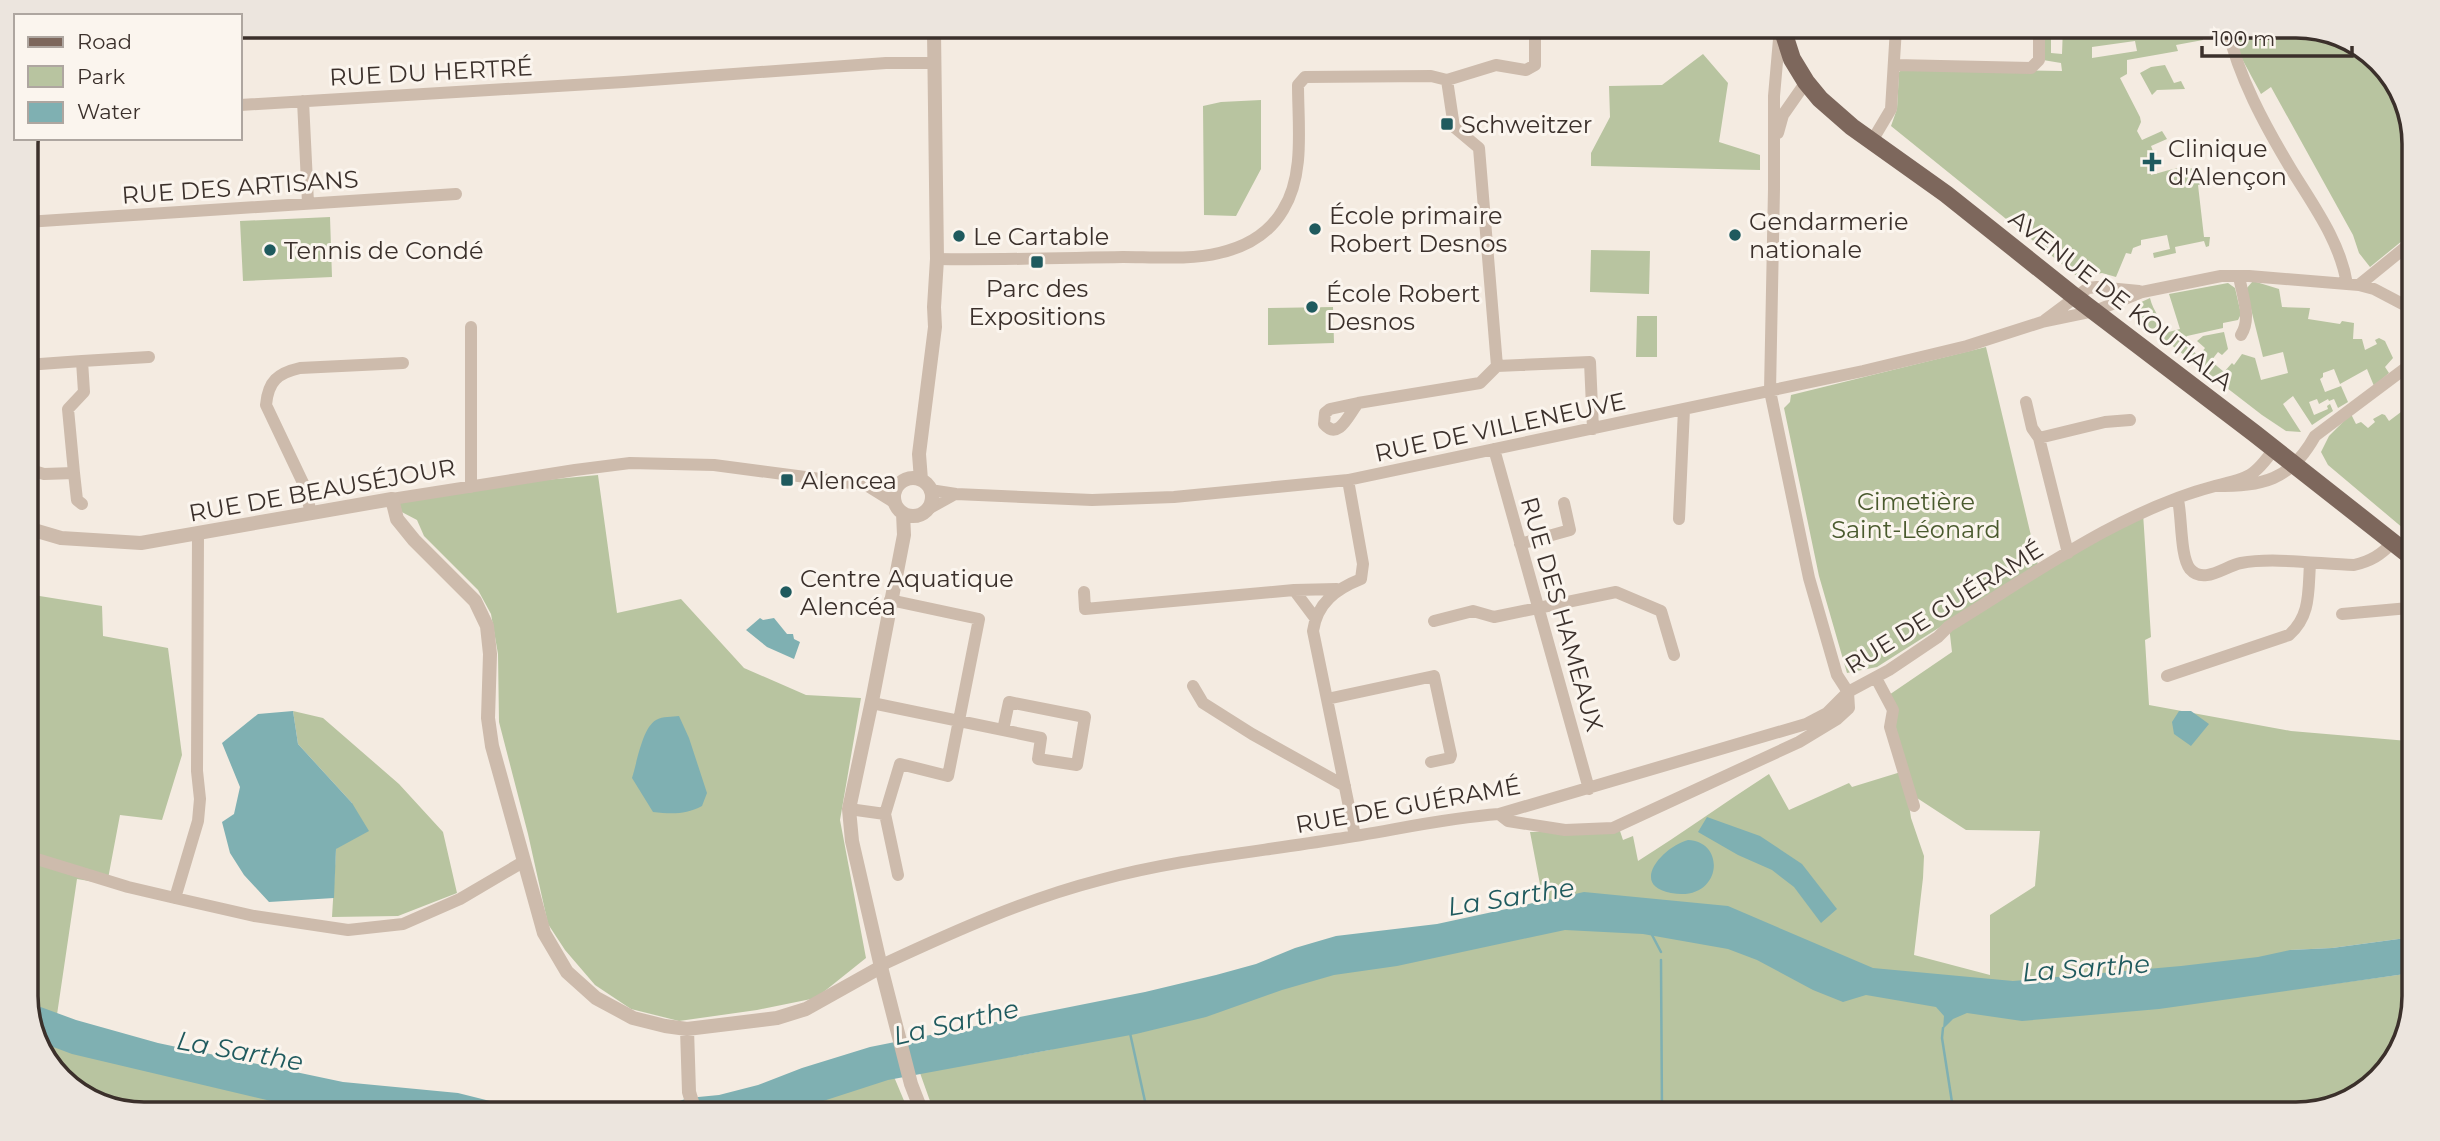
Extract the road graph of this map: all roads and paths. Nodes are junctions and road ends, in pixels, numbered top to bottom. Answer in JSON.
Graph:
{"nodes":[{"id":1,"x":934,"y":39,"type":"edge"},
{"id":2,"x":1535,"y":39,"type":"edge"},
{"id":3,"x":1780,"y":39,"type":"edge"},
{"id":4,"x":1785,"y":39,"type":"edge"},
{"id":5,"x":1896,"y":39,"type":"edge"},
{"id":6,"x":2039,"y":39,"type":"edge"},
{"id":7,"x":2230,"y":39,"type":"edge"},
{"id":8,"x":933,"y":63,"type":"junction"},
{"id":9,"x":1895,"y":65,"type":"junction"},
{"id":10,"x":1447,"y":80,"type":"junction"},
{"id":11,"x":1806,"y":82,"type":"junction"},
{"id":12,"x":1774,"y":96,"type":"junction"},
{"id":13,"x":303,"y":101,"type":"junction"},
{"id":14,"x":242,"y":105,"type":"edge"},
{"id":15,"x":1871,"y":141,"type":"junction"},
{"id":16,"x":1774,"y":154,"type":"junction"},
{"id":17,"x":456,"y":194,"type":"dead end"},
{"id":18,"x":308,"y":203,"type":"junction"},
{"id":19,"x":39,"y":221,"type":"edge"},
{"id":20,"x":2401,"y":251,"type":"edge"},
{"id":21,"x":941,"y":259,"type":"junction"},
{"id":22,"x":2239,"y":276,"type":"junction"},
{"id":23,"x":2353,"y":285,"type":"junction"},
{"id":24,"x":2142,"y":292,"type":"junction"},
{"id":25,"x":2074,"y":296,"type":"junction"},
{"id":26,"x":2401,"y":303,"type":"edge"},
{"id":27,"x":2095,"y":311,"type":"junction"},
{"id":28,"x":2042,"y":322,"type":"junction"},
{"id":29,"x":471,"y":327,"type":"dead end"},
{"id":30,"x":2241,"y":335,"type":"dead end"},
{"id":31,"x":149,"y":357,"type":"dead end"},
{"id":32,"x":82,"y":361,"type":"junction"},
{"id":33,"x":403,"y":363,"type":"dead end"},
{"id":34,"x":39,"y":364,"type":"edge"},
{"id":35,"x":1497,"y":366,"type":"junction"},
{"id":36,"x":2401,"y":371,"type":"edge"},
{"id":37,"x":1770,"y":391,"type":"junction"},
{"id":38,"x":2026,"y":402,"type":"dead end"},
{"id":39,"x":1358,"y":403,"type":"dead end"},
{"id":40,"x":1684,"y":410,"type":"junction"},
{"id":41,"x":2130,"y":420,"type":"dead end"},
{"id":42,"x":1593,"y":429,"type":"junction"},
{"id":43,"x":2039,"y":438,"type":"junction"},
{"id":44,"x":1494,"y":449,"type":"junction"},
{"id":45,"x":2274,"y":449,"type":"junction"},
{"id":46,"x":2295,"y":465,"type":"junction"},
{"id":47,"x":39,"y":473,"type":"edge"},
{"id":48,"x":74,"y":473,"type":"junction"},
{"id":49,"x":1348,"y":480,"type":"junction"},
{"id":50,"x":915,"y":483,"type":"junction"},
{"id":51,"x":866,"y":485,"type":"junction"},
{"id":52,"x":2216,"y":486,"type":"junction"},
{"id":53,"x":471,"y":487,"type":"junction"},
{"id":54,"x":956,"y":494,"type":"junction"},
{"id":55,"x":392,"y":499,"type":"junction"},
{"id":56,"x":2178,"y":500,"type":"junction"},
{"id":57,"x":1564,"y":503,"type":"dead end"},
{"id":58,"x":82,"y":504,"type":"dead end"},
{"id":59,"x":910,"y":510,"type":"junction"},
{"id":60,"x":311,"y":513,"type":"junction"},
{"id":61,"x":1679,"y":519,"type":"dead end"},
{"id":62,"x":39,"y":532,"type":"edge"},
{"id":63,"x":198,"y":534,"type":"junction"},
{"id":64,"x":2393,"y":542,"type":"junction"},
{"id":65,"x":1520,"y":544,"type":"junction"},
{"id":66,"x":2401,"y":549,"type":"edge"},
{"id":67,"x":2068,"y":553,"type":"junction"},
{"id":68,"x":2310,"y":564,"type":"junction"},
{"id":69,"x":1337,"y":589,"type":"junction"},
{"id":70,"x":1294,"y":590,"type":"junction"},
{"id":71,"x":1084,"y":592,"type":"dead end"},
{"id":72,"x":890,"y":600,"type":"junction"},
{"id":73,"x":1539,"y":609,"type":"junction"},
{"id":74,"x":2402,"y":609,"type":"edge"},
{"id":75,"x":2342,"y":614,"type":"dead end"},
{"id":76,"x":1315,"y":618,"type":"junction"},
{"id":77,"x":1434,"y":621,"type":"dead end"},
{"id":78,"x":1674,"y":656,"type":"dead end"},
{"id":79,"x":2167,"y":676,"type":"dead end"},
{"id":80,"x":1876,"y":678,"type":"junction"},
{"id":81,"x":1193,"y":685,"type":"dead end"},
{"id":82,"x":1848,"y":692,"type":"junction"},
{"id":83,"x":1327,"y":699,"type":"junction"},
{"id":84,"x":872,"y":703,"type":"junction"},
{"id":85,"x":959,"y":721,"type":"junction"},
{"id":86,"x":1003,"y":730,"type":"junction"},
{"id":87,"x":1431,"y":762,"type":"dead end"},
{"id":88,"x":1345,"y":786,"type":"junction"},
{"id":89,"x":1589,"y":789,"type":"junction"},
{"id":90,"x":1914,"y":806,"type":"dead end"},
{"id":91,"x":849,"y":810,"type":"junction"},
{"id":92,"x":885,"y":814,"type":"junction"},
{"id":93,"x":1499,"y":814,"type":"junction"},
{"id":94,"x":1355,"y":836,"type":"junction"},
{"id":95,"x":39,"y":860,"type":"edge"},
{"id":96,"x":523,"y":862,"type":"junction"},
{"id":97,"x":898,"y":875,"type":"dead end"},
{"id":98,"x":175,"y":898,"type":"junction"},
{"id":99,"x":881,"y":967,"type":"junction"},
{"id":100,"x":687,"y":1028,"type":"junction"},
{"id":101,"x":692,"y":1102,"type":"edge"},
{"id":102,"x":918,"y":1102,"type":"edge"}],
"edges":[{"from":1,"to":8,"type":"street"},
{"from":2,"to":10,"type":"street"},
{"from":3,"to":12,"type":"street"},
{"from":4,"to":11,"type":"main road","name":"AVENUE DE KOUTIALA"},
{"from":5,"to":9,"type":"street"},
{"from":6,"to":9,"type":"street"},
{"from":7,"to":23,"type":"street"},
{"from":8,"to":13,"type":"street","name":"RUE DU HERTRÉ"},
{"from":8,"to":21,"type":"street"},
{"from":9,"to":15,"type":"street"},
{"from":10,"to":21,"type":"street"},
{"from":10,"to":35,"type":"street"},
{"from":11,"to":12,"type":"street"},
{"from":11,"to":15,"type":"main road","name":"AVENUE DE KOUTIALA"},
{"from":11,"to":16,"type":"street"},
{"from":12,"to":16,"type":"street"},
{"from":13,"to":14,"type":"street","name":"RUE DU HERTRÉ"},
{"from":13,"to":18,"type":"street"},
{"from":15,"to":25,"type":"main road","name":"AVENUE DE KOUTIALA"},
{"from":16,"to":37,"type":"street"},
{"from":17,"to":18,"type":"street","name":"RUE DES ARTISANS"},
{"from":18,"to":19,"type":"street","name":"RUE DES ARTISANS"},
{"from":20,"to":23,"type":"street"},
{"from":21,"to":50,"type":"street"},
{"from":22,"to":23,"type":"street"},
{"from":22,"to":24,"type":"street"},
{"from":22,"to":30,"type":"street"},
{"from":23,"to":26,"type":"street"},
{"from":24,"to":25,"type":"street"},
{"from":24,"to":27,"type":"street","name":"RUE DE VILLENEUVE"},
{"from":25,"to":27,"type":"main road","name":"AVENUE DE KOUTIALA"},
{"from":25,"to":28,"type":"street"},
{"from":27,"to":28,"type":"street","name":"RUE DE VILLENEUVE"},
{"from":27,"to":45,"type":"main road","name":"AVENUE DE KOUTIALA"},
{"from":28,"to":37,"type":"street","name":"RUE DE VILLENEUVE"},
{"from":29,"to":53,"type":"street"},
{"from":31,"to":32,"type":"street"},
{"from":32,"to":34,"type":"street"},
{"from":32,"to":48,"type":"street"},
{"from":33,"to":60,"type":"street"},
{"from":35,"to":39,"type":"street"},
{"from":35,"to":42,"type":"street"},
{"from":36,"to":46,"type":"street","name":"RUE DE GUÉRAMÉ"},
{"from":37,"to":40,"type":"street","name":"RUE DE VILLENEUVE"},
{"from":37,"to":82,"type":"street"},
{"from":38,"to":43,"type":"street","name":"RUE DE GUÉRAMÉ"},
{"from":40,"to":42,"type":"street","name":"RUE DE VILLENEUVE"},
{"from":40,"to":61,"type":"street"},
{"from":41,"to":43,"type":"street"},
{"from":42,"to":44,"type":"street","name":"RUE DE VILLENEUVE"},
{"from":43,"to":67,"type":"street","name":"RUE DE GUÉRAMÉ"},
{"from":44,"to":49,"type":"street","name":"RUE DE VILLENEUVE"},
{"from":44,"to":65,"type":"street","name":"RUE DES HAMEAUX"},
{"from":45,"to":46,"type":"main road","name":"AVENUE DE KOUTIALA"},
{"from":45,"to":52,"type":"street","name":"RUE DE GUÉRAMÉ"},
{"from":46,"to":52,"type":"street","name":"RUE DE GUÉRAMÉ"},
{"from":46,"to":64,"type":"main road","name":"AVENUE DE KOUTIALA"},
{"from":47,"to":48,"type":"street"},
{"from":48,"to":58,"type":"street"},
{"from":49,"to":54,"type":"street","name":"RUE DE VILLENEUVE"},
{"from":49,"to":69,"type":"street"},
{"from":50,"to":51,"type":"street"},
{"from":50,"to":54,"type":"street","name":"RUE DE VILLENEUVE"},
{"from":50,"to":59,"type":"street"},
{"from":50,"to":59,"type":"street"},
{"from":51,"to":53,"type":"street","name":"RUE DE BEAUSÉJOUR"},
{"from":51,"to":59,"type":"street"},
{"from":52,"to":56,"type":"street","name":"RUE DE GUÉRAMÉ"},
{"from":53,"to":55,"type":"street","name":"RUE DE BEAUSÉJOUR"},
{"from":54,"to":59,"type":"street"},
{"from":55,"to":60,"type":"street","name":"RUE DE BEAUSÉJOUR"},
{"from":55,"to":96,"type":"street"},
{"from":56,"to":67,"type":"street","name":"RUE DE GUÉRAMÉ"},
{"from":56,"to":68,"type":"street"},
{"from":57,"to":65,"type":"street"},
{"from":59,"to":72,"type":"street"},
{"from":60,"to":63,"type":"street","name":"RUE DE BEAUSÉJOUR"},
{"from":62,"to":63,"type":"street","name":"RUE DE BEAUSÉJOUR"},
{"from":63,"to":98,"type":"street"},
{"from":64,"to":66,"type":"main road","name":"AVENUE DE KOUTIALA"},
{"from":64,"to":68,"type":"street"},
{"from":65,"to":73,"type":"street","name":"RUE DES HAMEAUX"},
{"from":67,"to":80,"type":"street","name":"RUE DE GUÉRAMÉ"},
{"from":68,"to":79,"type":"street"},
{"from":69,"to":70,"type":"street"},
{"from":69,"to":76,"type":"street"},
{"from":70,"to":71,"type":"street"},
{"from":70,"to":76,"type":"street"},
{"from":72,"to":84,"type":"street"},
{"from":72,"to":85,"type":"street"},
{"from":73,"to":77,"type":"street"},
{"from":73,"to":78,"type":"street"},
{"from":73,"to":89,"type":"street","name":"RUE DES HAMEAUX"},
{"from":74,"to":75,"type":"street"},
{"from":76,"to":83,"type":"street"},
{"from":80,"to":82,"type":"street","name":"RUE DE GUÉRAMÉ"},
{"from":80,"to":90,"type":"street"},
{"from":81,"to":88,"type":"street"},
{"from":82,"to":89,"type":"street","name":"RUE DE GUÉRAMÉ"},
{"from":82,"to":93,"type":"street"},
{"from":83,"to":87,"type":"street"},
{"from":83,"to":88,"type":"street"},
{"from":84,"to":85,"type":"street"},
{"from":84,"to":91,"type":"street"},
{"from":85,"to":86,"type":"street"},
{"from":85,"to":92,"type":"street"},
{"from":86,"to":86,"type":"street"},
{"from":88,"to":94,"type":"street"},
{"from":89,"to":93,"type":"street","name":"RUE DE GUÉRAMÉ"},
{"from":91,"to":92,"type":"street"},
{"from":91,"to":99,"type":"street"},
{"from":92,"to":97,"type":"street"},
{"from":93,"to":94,"type":"street","name":"RUE DE GUÉRAMÉ"},
{"from":94,"to":99,"type":"street","name":"RUE DE GUÉRAMÉ"},
{"from":95,"to":98,"type":"street"},
{"from":96,"to":98,"type":"street"},
{"from":96,"to":100,"type":"street"},
{"from":99,"to":100,"type":"street"},
{"from":99,"to":102,"type":"street"},
{"from":100,"to":101,"type":"street"}]}
